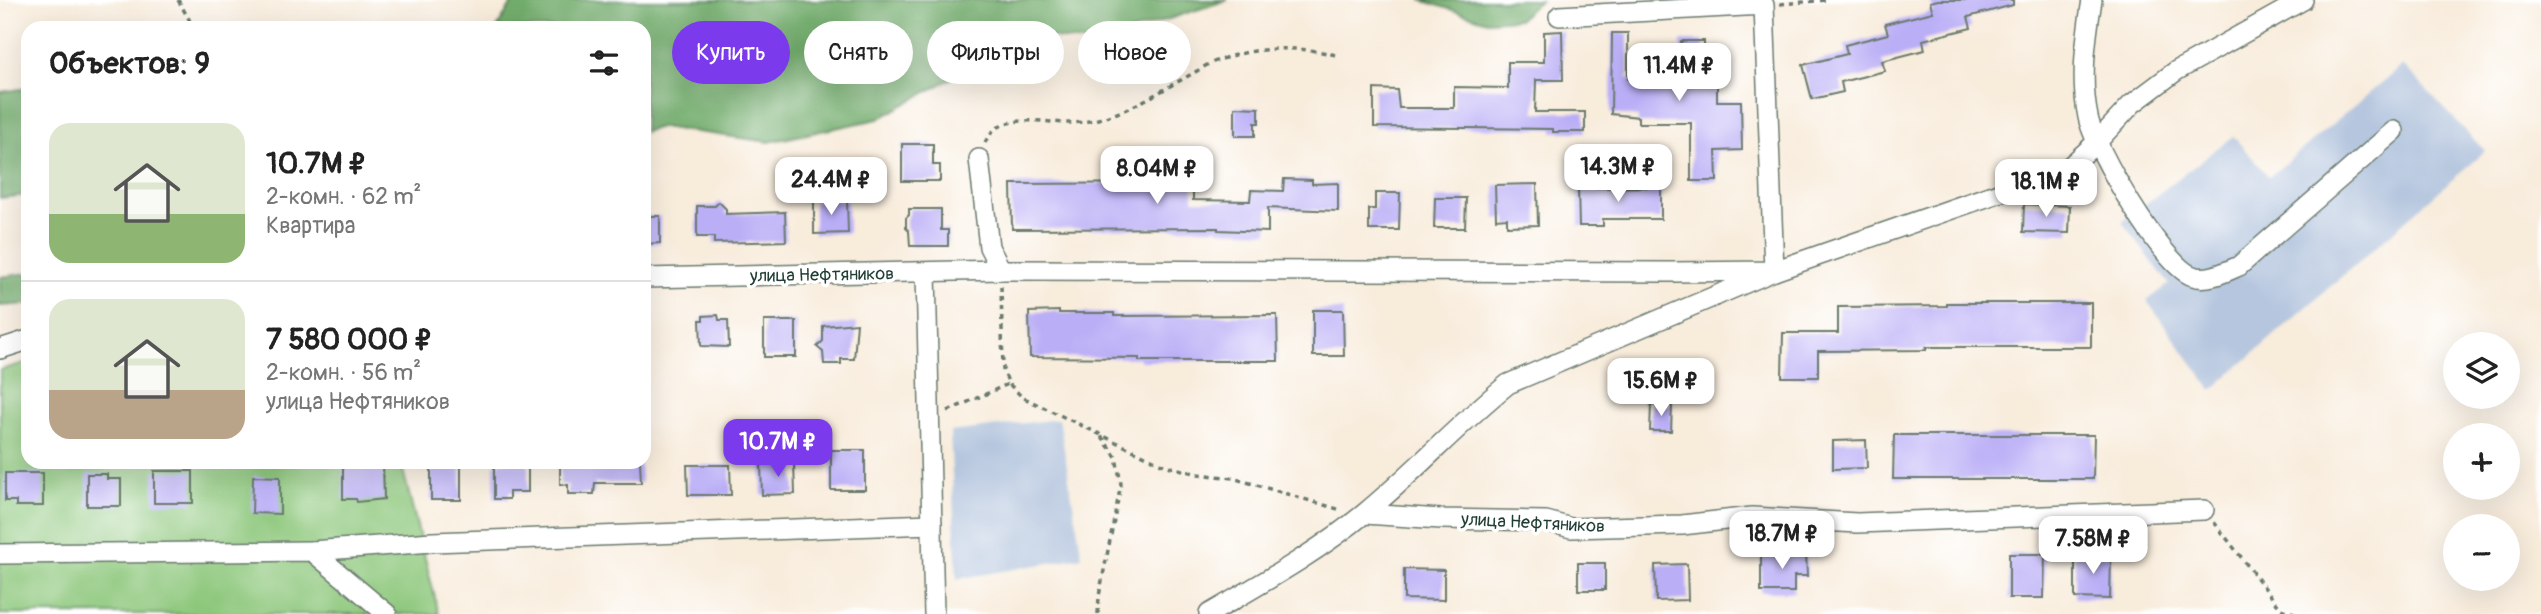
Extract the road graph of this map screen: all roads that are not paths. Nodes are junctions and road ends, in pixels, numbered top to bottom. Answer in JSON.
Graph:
{"nodes":[{"id":1,"x":2092,"y":0,"type":"edge"},
{"id":2,"x":2303,"y":0,"type":"edge"},
{"id":3,"x":1559,"y":16,"type":"dead end"},
{"id":4,"x":2394,"y":131,"type":"dead end"},
{"id":5,"x":2096,"y":143,"type":"junction"},
{"id":6,"x":979,"y":159,"type":"road end"},
{"id":7,"x":1001,"y":270,"type":"junction"},
{"id":8,"x":1774,"y":271,"type":"junction"},
{"id":9,"x":926,"y":273,"type":"junction"},
{"id":10,"x":651,"y":278,"type":"edge"},
{"id":11,"x":21,"y":342,"type":"edge"},
{"id":12,"x":0,"y":349,"type":"edge"},
{"id":13,"x":2204,"y":510,"type":"road end"},
{"id":14,"x":1365,"y":514,"type":"junction"},
{"id":15,"x":932,"y":524,"type":"junction"},
{"id":16,"x":312,"y":551,"type":"junction"},
{"id":17,"x":0,"y":554,"type":"edge"},
{"id":18,"x":387,"y":614,"type":"edge"},
{"id":19,"x":934,"y":614,"type":"edge"},
{"id":20,"x":1209,"y":614,"type":"edge"}],
"edges":[{"from":1,"to":5,"type":"street"},
{"from":2,"to":5,"type":"street"},
{"from":3,"to":8,"type":"street"},
{"from":4,"to":5,"type":"street"},
{"from":5,"to":8,"type":"street"},
{"from":6,"to":7,"type":"street"},
{"from":7,"to":8,"type":"street","name":"улица Нефтяников"},
{"from":7,"to":9,"type":"street","name":"улица Нефтяников"},
{"from":8,"to":14,"type":"street"},
{"from":9,"to":10,"type":"street","name":"улица Нефтяников"},
{"from":9,"to":15,"type":"street"},
{"from":11,"to":12,"type":"street"},
{"from":13,"to":14,"type":"street","name":"улица Нефтяников"},
{"from":14,"to":20,"type":"street"},
{"from":15,"to":16,"type":"street"},
{"from":15,"to":19,"type":"street"},
{"from":16,"to":17,"type":"street"},
{"from":16,"to":18,"type":"street"}]}
